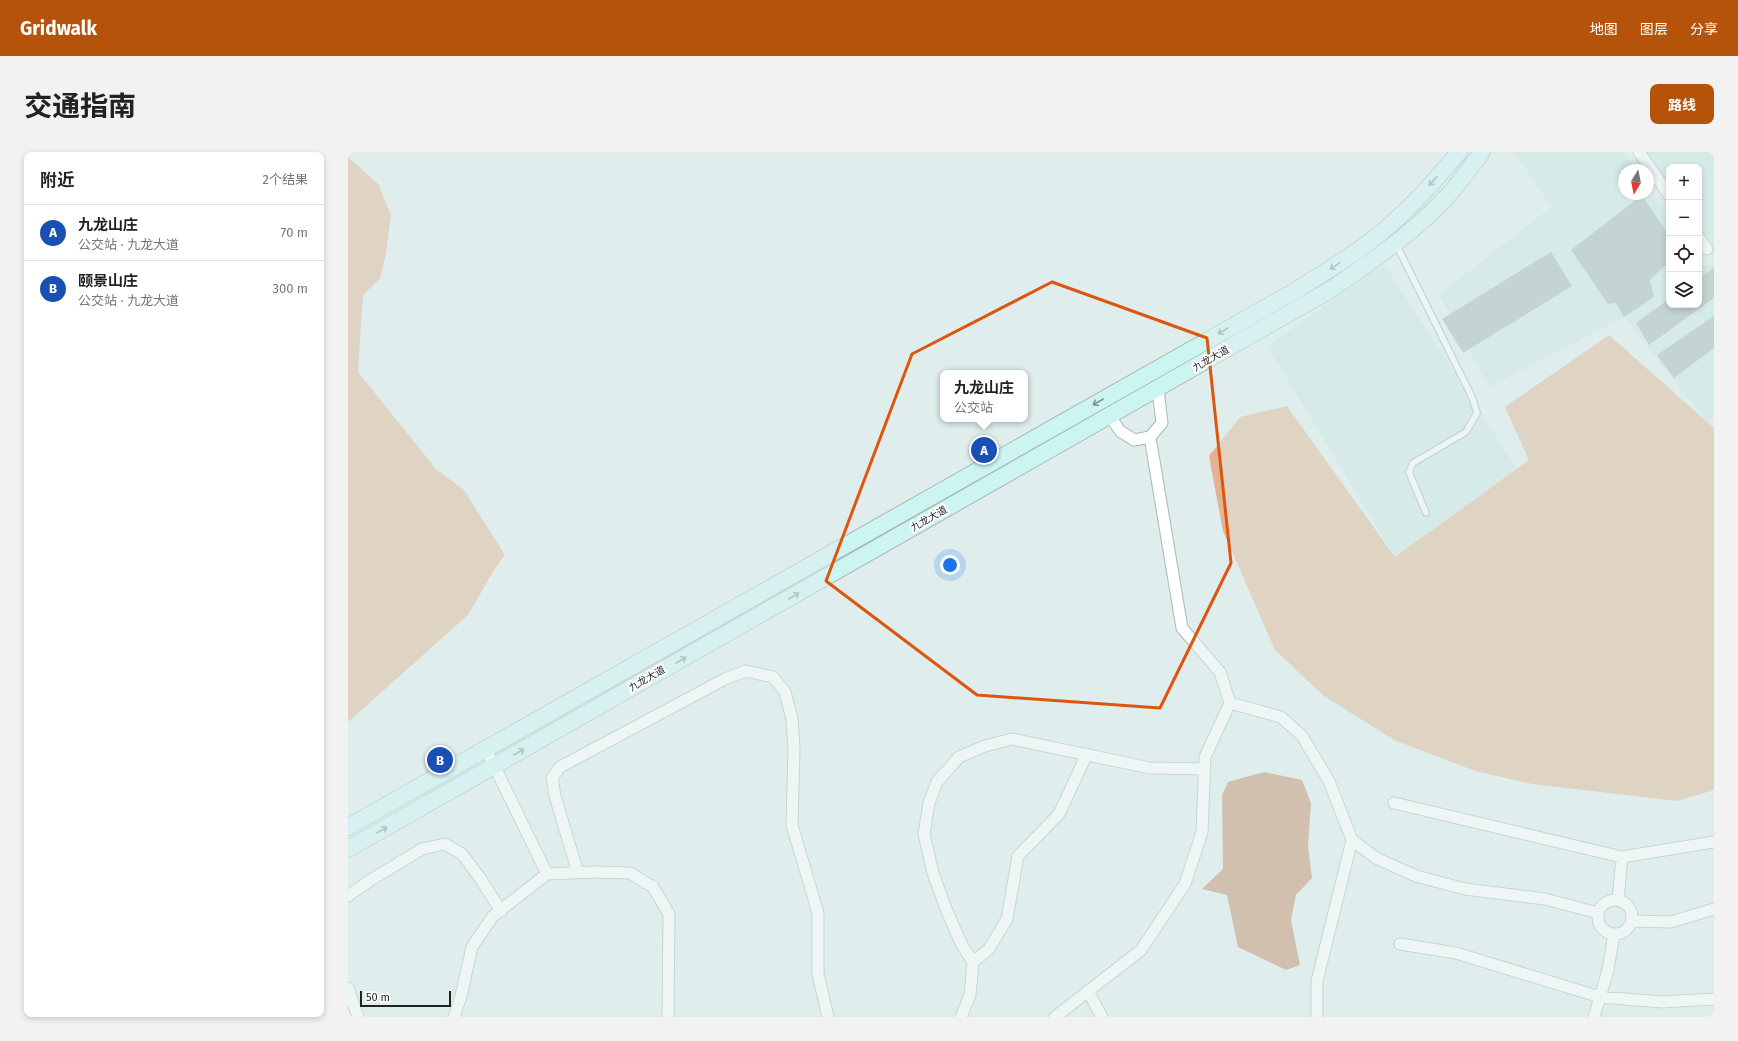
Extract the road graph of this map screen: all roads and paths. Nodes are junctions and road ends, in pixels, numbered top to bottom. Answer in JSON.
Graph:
{"nodes":[{"id":1,"x":1459,"y":152,"type":"edge"},
{"id":2,"x":1482,"y":152,"type":"edge"},
{"id":3,"x":1639,"y":152,"type":"edge"},
{"id":4,"x":1666,"y":191,"type":"edge"},
{"id":5,"x":1702,"y":242,"type":"edge"},
{"id":6,"x":1395,"y":243,"type":"junction"},
{"id":7,"x":1707,"y":249,"type":"dead end"},
{"id":8,"x":1158,"y":389,"type":"junction"},
{"id":9,"x":1120,"y":390,"type":"junction"},
{"id":10,"x":1130,"y":405,"type":"junction"},
{"id":11,"x":1110,"y":416,"type":"junction"},
{"id":12,"x":1150,"y":437,"type":"junction"},
{"id":13,"x":1426,"y":513,"type":"dead end"},
{"id":14,"x":1230,"y":703,"type":"junction"},
{"id":15,"x":486,"y":749,"type":"junction"},
{"id":16,"x":1087,"y":754,"type":"junction"},
{"id":17,"x":495,"y":766,"type":"junction"},
{"id":18,"x":1204,"y":769,"type":"junction"},
{"id":19,"x":1394,"y":803,"type":"dead end"},
{"id":20,"x":348,"y":827,"type":"edge"},
{"id":21,"x":1352,"y":840,"type":"junction"},
{"id":22,"x":1714,"y":842,"type":"edge"},
{"id":23,"x":348,"y":849,"type":"edge"},
{"id":24,"x":1622,"y":857,"type":"junction"},
{"id":25,"x":578,"y":872,"type":"junction"},
{"id":26,"x":547,"y":874,"type":"junction"},
{"id":27,"x":348,"y":896,"type":"edge"},
{"id":28,"x":1618,"y":899,"type":"junction"},
{"id":29,"x":1714,"y":909,"type":"edge"},
{"id":30,"x":501,"y":911,"type":"junction"},
{"id":31,"x":1598,"y":913,"type":"junction"},
{"id":32,"x":1632,"y":921,"type":"junction"},
{"id":33,"x":1614,"y":934,"type":"junction"},
{"id":34,"x":1400,"y":944,"type":"dead end"},
{"id":35,"x":973,"y":962,"type":"junction"},
{"id":36,"x":348,"y":988,"type":"edge"},
{"id":37,"x":1088,"y":992,"type":"junction"},
{"id":38,"x":1600,"y":997,"type":"junction"},
{"id":39,"x":1714,"y":999,"type":"edge"},
{"id":40,"x":358,"y":1017,"type":"edge"},
{"id":41,"x":454,"y":1017,"type":"edge"},
{"id":42,"x":668,"y":1017,"type":"edge"},
{"id":43,"x":828,"y":1017,"type":"edge"},
{"id":44,"x":961,"y":1017,"type":"edge"},
{"id":45,"x":1055,"y":1017,"type":"edge"},
{"id":46,"x":1102,"y":1017,"type":"edge"},
{"id":47,"x":1317,"y":1017,"type":"edge"},
{"id":48,"x":1594,"y":1017,"type":"edge"}],
"edges":[{"from":1,"to":9,"type":"main road","name":"九龙大道","one_way":true},
{"from":2,"to":6,"type":"main road","name":"九龙大道"},
{"from":3,"to":4,"type":"street"},
{"from":5,"to":7,"type":"street"},
{"from":6,"to":8,"type":"main road","name":"九龙大道"},
{"from":6,"to":13,"type":"lane"},
{"from":8,"to":10,"type":"main road","name":"九龙大道"},
{"from":8,"to":12,"type":"street"},
{"from":9,"to":10,"type":"main road"},
{"from":9,"to":15,"type":"main road","name":"九龙大道","one_way":true},
{"from":10,"to":11,"type":"main road","name":"九龙大道"},
{"from":11,"to":12,"type":"street"},
{"from":17,"to":11,"type":"main road","name":"九龙大道","one_way":true},
{"from":12,"to":14,"type":"street"},
{"from":14,"to":18,"type":"street"},
{"from":14,"to":21,"type":"street"},
{"from":15,"to":17,"type":"street"},
{"from":15,"to":20,"type":"main road","name":"九龙大道"},
{"from":16,"to":18,"type":"street"},
{"from":16,"to":35,"type":"street"},
{"from":16,"to":35,"type":"street"},
{"from":23,"to":17,"type":"main road","name":"九龙大道","one_way":true},
{"from":17,"to":26,"type":"street"},
{"from":18,"to":37,"type":"street"},
{"from":19,"to":24,"type":"street"},
{"from":21,"to":31,"type":"street"},
{"from":21,"to":47,"type":"street"},
{"from":22,"to":24,"type":"street"},
{"from":24,"to":28,"type":"street"},
{"from":25,"to":26,"type":"street"},
{"from":25,"to":42,"type":"street"},
{"from":25,"to":43,"type":"street"},
{"from":26,"to":30,"type":"street"},
{"from":27,"to":30,"type":"street"},
{"from":28,"to":31,"type":"street"},
{"from":28,"to":32,"type":"street"},
{"from":29,"to":32,"type":"street"},
{"from":30,"to":41,"type":"street"},
{"from":31,"to":33,"type":"street"},
{"from":32,"to":33,"type":"street"},
{"from":33,"to":38,"type":"street"},
{"from":34,"to":38,"type":"street"},
{"from":35,"to":44,"type":"street"},
{"from":36,"to":40,"type":"street"},
{"from":37,"to":45,"type":"street"},
{"from":37,"to":46,"type":"street"},
{"from":38,"to":39,"type":"street"},
{"from":38,"to":48,"type":"street"}]}
